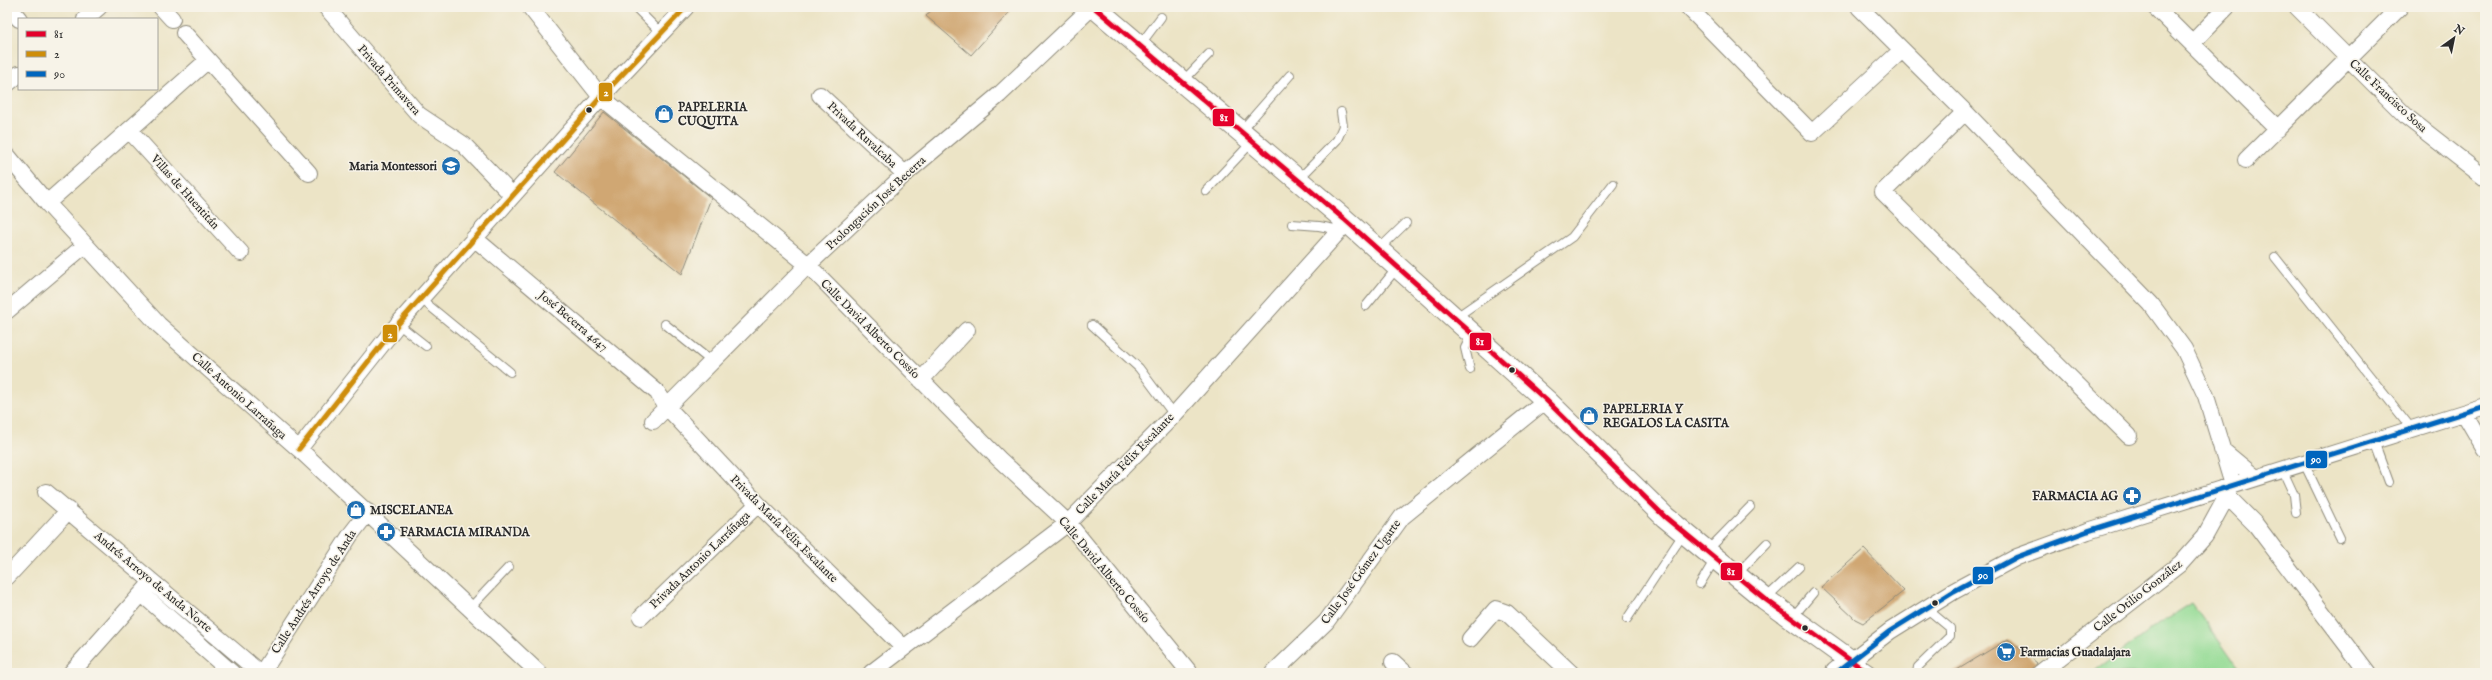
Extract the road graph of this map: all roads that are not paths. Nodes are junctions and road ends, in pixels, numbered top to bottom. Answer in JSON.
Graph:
{"nodes":[{"id":1,"x":9,"y":7,"type":"edge"},
{"id":2,"x":99,"y":7,"type":"edge"},
{"id":3,"x":161,"y":7,"type":"edge"},
{"id":4,"x":326,"y":7,"type":"edge"},
{"id":5,"x":530,"y":7,"type":"edge"},
{"id":6,"x":635,"y":7,"type":"edge"},
{"id":7,"x":686,"y":7,"type":"edge"},
{"id":8,"x":1093,"y":7,"type":"edge"},
{"id":9,"x":1688,"y":7,"type":"edge"},
{"id":10,"x":1859,"y":7,"type":"edge"},
{"id":11,"x":2155,"y":7,"type":"edge"},
{"id":12,"x":2227,"y":7,"type":"edge"},
{"id":13,"x":2297,"y":7,"type":"edge"},
{"id":14,"x":2400,"y":7,"type":"edge"},
{"id":15,"x":1161,"y":17,"type":"dead end"},
{"id":16,"x":18,"y":18,"type":"edge"},
{"id":17,"x":86,"y":18,"type":"edge"},
{"id":18,"x":172,"y":20,"type":"dead end"},
{"id":19,"x":184,"y":32,"type":"dead end"},
{"id":20,"x":660,"y":32,"type":"junction"},
{"id":21,"x":2192,"y":43,"type":"junction"},
{"id":22,"x":1140,"y":45,"type":"junction"},
{"id":23,"x":1902,"y":50,"type":"junction"},
{"id":24,"x":1209,"y":54,"type":"dead end"},
{"id":25,"x":2348,"y":58,"type":"junction"},
{"id":26,"x":208,"y":60,"type":"junction"},
{"id":27,"x":18,"y":75,"type":"edge"},
{"id":28,"x":1290,"y":75,"type":"dead end"},
{"id":29,"x":1183,"y":81,"type":"junction"},
{"id":30,"x":7,"y":84,"type":"edge"},
{"id":31,"x":820,"y":95,"type":"dead end"},
{"id":32,"x":601,"y":97,"type":"junction"},
{"id":33,"x":1341,"y":112,"type":"dead end"},
{"id":34,"x":1965,"y":112,"type":"junction"},
{"id":35,"x":129,"y":130,"type":"junction"},
{"id":36,"x":2278,"y":130,"type":"junction"},
{"id":37,"x":1247,"y":136,"type":"junction"},
{"id":38,"x":7,"y":155,"type":"edge"},
{"id":39,"x":2246,"y":160,"type":"dead end"},
{"id":40,"x":309,"y":173,"type":"dead end"},
{"id":41,"x":905,"y":174,"type":"junction"},
{"id":42,"x":2485,"y":178,"type":"edge"},
{"id":43,"x":1298,"y":180,"type":"junction"},
{"id":44,"x":1613,"y":184,"type":"dead end"},
{"id":45,"x":1206,"y":191,"type":"dead end"},
{"id":46,"x":512,"y":195,"type":"junction"},
{"id":47,"x":47,"y":203,"type":"junction"},
{"id":48,"x":1406,"y":223,"type":"dead end"},
{"id":49,"x":1292,"y":224,"type":"dead end"},
{"id":50,"x":1342,"y":225,"type":"junction"},
{"id":51,"x":474,"y":238,"type":"junction"},
{"id":52,"x":85,"y":245,"type":"junction"},
{"id":53,"x":1378,"y":250,"type":"junction"},
{"id":54,"x":241,"y":253,"type":"dead end"},
{"id":55,"x":2275,"y":257,"type":"dead end"},
{"id":56,"x":808,"y":265,"type":"junction"},
{"id":57,"x":1398,"y":267,"type":"junction"},
{"id":58,"x":421,"y":299,"type":"junction"},
{"id":59,"x":1366,"y":306,"type":"dead end"},
{"id":60,"x":7,"y":311,"type":"edge"},
{"id":61,"x":1455,"y":318,"type":"junction"},
{"id":62,"x":398,"y":324,"type":"junction"},
{"id":63,"x":665,"y":324,"type":"dead end"},
{"id":64,"x":1092,"y":325,"type":"dead end"},
{"id":65,"x":967,"y":330,"type":"dead end"},
{"id":66,"x":1472,"y":334,"type":"junction"},
{"id":67,"x":426,"y":346,"type":"dead end"},
{"id":68,"x":712,"y":362,"type":"junction"},
{"id":69,"x":1470,"y":369,"type":"dead end"},
{"id":70,"x":510,"y":372,"type":"dead end"},
{"id":71,"x":921,"y":380,"type":"junction"},
{"id":72,"x":1546,"y":400,"type":"junction"},
{"id":73,"x":2485,"y":406,"type":"edge"},
{"id":74,"x":667,"y":407,"type":"junction"},
{"id":75,"x":2464,"y":413,"type":"junction"},
{"id":76,"x":1174,"y":415,"type":"junction"},
{"id":77,"x":653,"y":421,"type":"dead end"},
{"id":78,"x":2412,"y":429,"type":"junction"},
{"id":79,"x":2129,"y":436,"type":"dead end"},
{"id":80,"x":2374,"y":441,"type":"junction"},
{"id":81,"x":299,"y":449,"type":"junction"},
{"id":82,"x":2485,"y":449,"type":"edge"},
{"id":83,"x":2222,"y":450,"type":"junction"},
{"id":84,"x":2304,"y":463,"type":"junction"},
{"id":85,"x":2282,"y":469,"type":"junction"},
{"id":86,"x":2256,"y":478,"type":"junction"},
{"id":87,"x":2389,"y":482,"type":"dead end"},
{"id":88,"x":2230,"y":491,"type":"junction"},
{"id":89,"x":46,"y":492,"type":"dead end"},
{"id":90,"x":758,"y":504,"type":"junction"},
{"id":91,"x":1750,"y":507,"type":"dead end"},
{"id":92,"x":68,"y":510,"type":"junction"},
{"id":93,"x":368,"y":512,"type":"junction"},
{"id":94,"x":2296,"y":513,"type":"dead end"},
{"id":95,"x":1068,"y":523,"type":"junction"},
{"id":96,"x":1684,"y":533,"type":"junction"},
{"id":97,"x":2340,"y":538,"type":"dead end"},
{"id":98,"x":1767,"y":543,"type":"dead end"},
{"id":99,"x":1711,"y":555,"type":"junction"},
{"id":100,"x":509,"y":567,"type":"dead end"},
{"id":101,"x":1799,"y":567,"type":"dead end"},
{"id":102,"x":1736,"y":576,"type":"junction"},
{"id":103,"x":7,"y":577,"type":"edge"},
{"id":104,"x":152,"y":582,"type":"junction"},
{"id":105,"x":1700,"y":584,"type":"dead end"},
{"id":106,"x":1813,"y":593,"type":"dead end"},
{"id":107,"x":142,"y":594,"type":"junction"},
{"id":108,"x":1765,"y":599,"type":"junction"},
{"id":109,"x":470,"y":608,"type":"junction"},
{"id":110,"x":1926,"y":608,"type":"junction"},
{"id":111,"x":641,"y":617,"type":"dead end"},
{"id":112,"x":1627,"y":619,"type":"dead end"},
{"id":113,"x":1791,"y":619,"type":"junction"},
{"id":114,"x":1470,"y":639,"type":"dead end"},
{"id":115,"x":904,"y":648,"type":"junction"},
{"id":116,"x":1393,"y":662,"type":"dead end"},
{"id":117,"x":1844,"y":667,"type":"edge"},
{"id":118,"x":71,"y":673,"type":"edge"},
{"id":119,"x":232,"y":673,"type":"edge"},
{"id":120,"x":261,"y":673,"type":"edge"},
{"id":121,"x":539,"y":673,"type":"edge"},
{"id":122,"x":871,"y":673,"type":"edge"},
{"id":123,"x":1190,"y":673,"type":"edge"},
{"id":124,"x":1273,"y":673,"type":"edge"},
{"id":125,"x":1405,"y":673,"type":"edge"},
{"id":126,"x":1571,"y":673,"type":"edge"},
{"id":127,"x":1868,"y":673,"type":"edge"},
{"id":128,"x":1917,"y":673,"type":"edge"},
{"id":129,"x":2040,"y":673,"type":"edge"},
{"id":130,"x":2368,"y":673,"type":"edge"}],
"edges":[{"from":1,"to":16,"type":"street"},
{"from":2,"to":17,"type":"street"},
{"from":3,"to":18,"type":"street"},
{"from":4,"to":46,"type":"street","name":"Privada Primavera"},
{"from":5,"to":32,"type":"street","name":"Calle David Alberto Cossío"},
{"from":6,"to":20,"type":"lane"},
{"from":7,"to":20,"type":"street"},
{"from":8,"to":22,"type":"street"},
{"from":8,"to":41,"type":"street","name":"Prolongación José Becerra"},
{"from":9,"to":23,"type":"street"},
{"from":10,"to":23,"type":"street"},
{"from":11,"to":21,"type":"street"},
{"from":12,"to":21,"type":"street"},
{"from":13,"to":25,"type":"street","name":"Calle Francisco Sosa"},
{"from":14,"to":25,"type":"street"},
{"from":15,"to":22,"type":"lane"},
{"from":19,"to":26,"type":"street"},
{"from":20,"to":32,"type":"street"},
{"from":21,"to":36,"type":"street"},
{"from":22,"to":29,"type":"street"},
{"from":23,"to":34,"type":"street"},
{"from":24,"to":29,"type":"lane"},
{"from":25,"to":36,"type":"street"},
{"from":25,"to":42,"type":"street","name":"Calle Francisco Sosa"},
{"from":26,"to":35,"type":"street"},
{"from":26,"to":40,"type":"street"},
{"from":27,"to":30,"type":"street"},
{"from":28,"to":37,"type":"lane"},
{"from":29,"to":37,"type":"street"},
{"from":31,"to":41,"type":"street","name":"Privada Ruvalcaba"},
{"from":32,"to":46,"type":"street"},
{"from":32,"to":56,"type":"street","name":"Calle David Alberto Cossío"},
{"from":33,"to":43,"type":"lane"},
{"from":34,"to":79,"type":"street"},
{"from":34,"to":83,"type":"street"},
{"from":35,"to":47,"type":"street"},
{"from":35,"to":54,"type":"street","name":"Villas de Huentitán"},
{"from":36,"to":39,"type":"street"},
{"from":37,"to":43,"type":"street"},
{"from":37,"to":45,"type":"lane"},
{"from":38,"to":47,"type":"street","name":"Calle Antonio Larrañaga"},
{"from":41,"to":56,"type":"street","name":"Prolongación José Becerra"},
{"from":43,"to":50,"type":"street"},
{"from":44,"to":61,"type":"lane"},
{"from":46,"to":51,"type":"street"},
{"from":47,"to":52,"type":"street","name":"Calle Antonio Larrañaga"},
{"from":48,"to":53,"type":"lane"},
{"from":49,"to":50,"type":"lane"},
{"from":50,"to":53,"type":"street"},
{"from":50,"to":76,"type":"street","name":"Calle María Félix Escalante"},
{"from":51,"to":58,"type":"street"},
{"from":51,"to":74,"type":"street","name":"José Becerra 4647"},
{"from":52,"to":60,"type":"street"},
{"from":52,"to":81,"type":"street","name":"Calle Antonio Larrañaga"},
{"from":53,"to":57,"type":"street"},
{"from":55,"to":78,"type":"lane"},
{"from":56,"to":68,"type":"street","name":"Prolongación José Becerra"},
{"from":56,"to":71,"type":"street","name":"Calle David Alberto Cossío"},
{"from":57,"to":59,"type":"lane"},
{"from":57,"to":61,"type":"street"},
{"from":58,"to":62,"type":"street"},
{"from":58,"to":70,"type":"lane"},
{"from":61,"to":66,"type":"street"},
{"from":62,"to":67,"type":"lane"},
{"from":62,"to":81,"type":"street"},
{"from":63,"to":68,"type":"lane"},
{"from":64,"to":76,"type":"lane"},
{"from":65,"to":71,"type":"street"},
{"from":66,"to":69,"type":"lane"},
{"from":66,"to":72,"type":"street"},
{"from":68,"to":74,"type":"street","name":"Prolongación José Becerra"},
{"from":71,"to":95,"type":"street","name":"Calle David Alberto Cossío"},
{"from":72,"to":96,"type":"street"},
{"from":72,"to":124,"type":"street","name":"Calle José Gómez Ugarte"},
{"from":73,"to":75,"type":"street"},
{"from":74,"to":77,"type":"street","name":"Prolongación José Becerra"},
{"from":74,"to":90,"type":"street","name":"Privada María Félix Escalante"},
{"from":75,"to":78,"type":"street"},
{"from":75,"to":82,"type":"street"},
{"from":76,"to":95,"type":"street","name":"Calle María Félix Escalante"},
{"from":78,"to":80,"type":"street"},
{"from":80,"to":84,"type":"street"},
{"from":80,"to":87,"type":"lane"},
{"from":81,"to":93,"type":"street","name":"Calle Antonio Larrañaga"},
{"from":83,"to":86,"type":"street"},
{"from":83,"to":88,"type":"street"},
{"from":84,"to":85,"type":"street"},
{"from":84,"to":97,"type":"lane"},
{"from":85,"to":86,"type":"street"},
{"from":85,"to":94,"type":"lane"},
{"from":86,"to":88,"type":"street"},
{"from":88,"to":110,"type":"street"},
{"from":88,"to":129,"type":"street","name":"Calle Otilio González"},
{"from":88,"to":130,"type":"street"},
{"from":89,"to":92,"type":"street","name":"Andrés Arroyo de Anda Norte"},
{"from":90,"to":111,"type":"street","name":"Privada Antonio Larráñaga"},
{"from":90,"to":115,"type":"street","name":"Privada María Félix Escalante"},
{"from":91,"to":99,"type":"lane"},
{"from":92,"to":103,"type":"street"},
{"from":92,"to":104,"type":"street","name":"Andrés Arroyo de Anda Norte"},
{"from":93,"to":109,"type":"street","name":"Calle Antonio Larrañaga"},
{"from":93,"to":120,"type":"street","name":"Calle Andrés Arroyo de Anda"},
{"from":95,"to":115,"type":"street","name":"Calle María Félix Escalante"},
{"from":95,"to":123,"type":"street","name":"Calle David Alberto Cossío"},
{"from":96,"to":99,"type":"street"},
{"from":96,"to":112,"type":"lane"},
{"from":98,"to":102,"type":"lane"},
{"from":99,"to":102,"type":"street"},
{"from":99,"to":105,"type":"lane"},
{"from":100,"to":109,"type":"lane"},
{"from":101,"to":108,"type":"lane"},
{"from":102,"to":108,"type":"street"},
{"from":104,"to":107,"type":"street"},
{"from":104,"to":120,"type":"street","name":"Andrés Arroyo de Anda Norte"},
{"from":106,"to":113,"type":"lane"},
{"from":107,"to":118,"type":"street"},
{"from":107,"to":119,"type":"street","name":"Andrés Arroyo de Anda Norte"},
{"from":108,"to":113,"type":"street"},
{"from":109,"to":121,"type":"street","name":"Calle Antonio Larrañaga"},
{"from":110,"to":117,"type":"street"},
{"from":110,"to":128,"type":"lane"},
{"from":113,"to":117,"type":"street"},
{"from":114,"to":126,"type":"street"},
{"from":115,"to":122,"type":"street","name":"Calle María Félix Escalante"},
{"from":116,"to":125,"type":"street"},
{"from":117,"to":127,"type":"street"}]}
